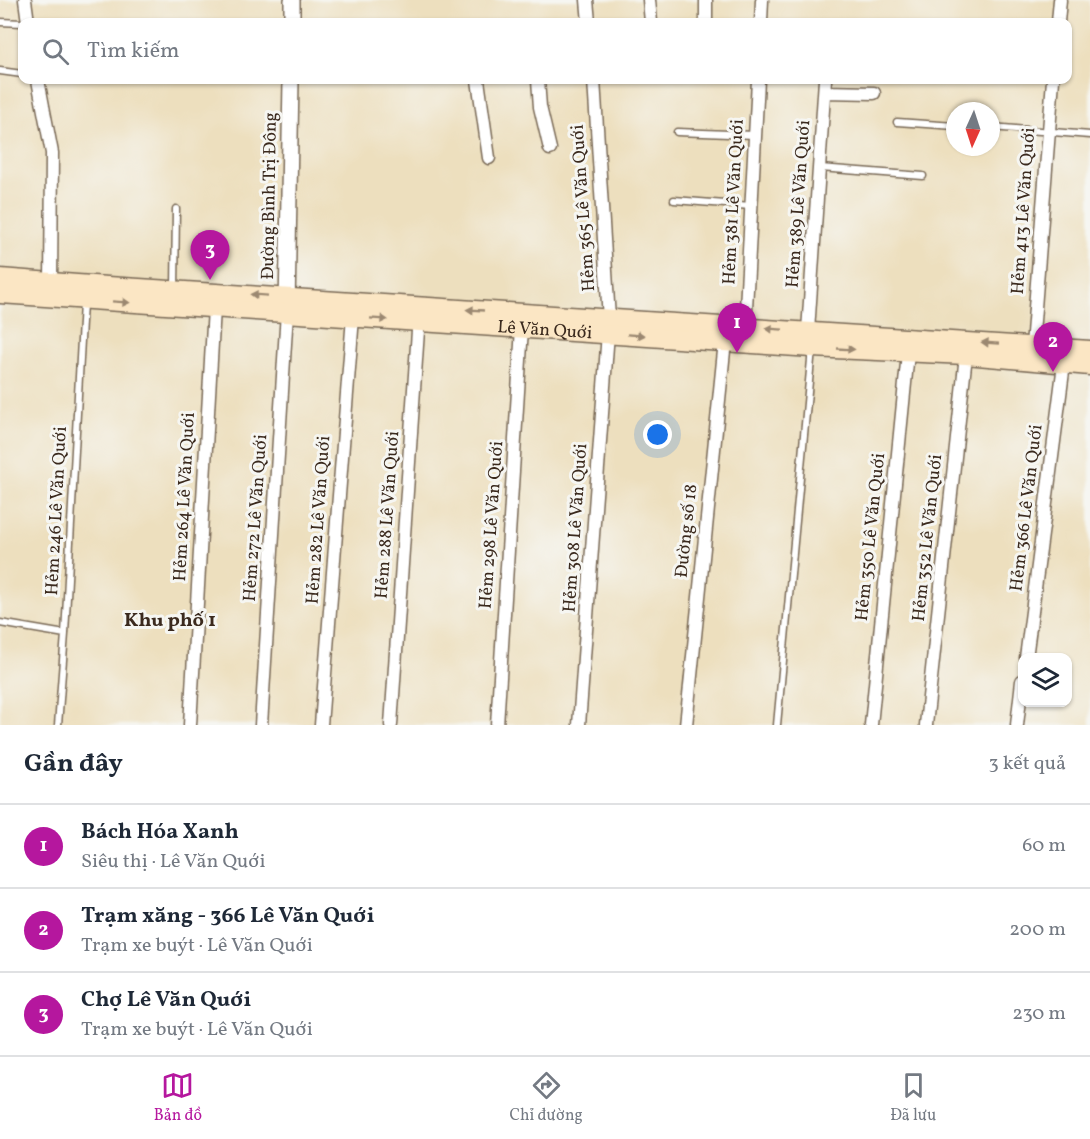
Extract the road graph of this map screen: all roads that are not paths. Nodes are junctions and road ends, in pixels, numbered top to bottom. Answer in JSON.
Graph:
{"nodes":[{"id":1,"x":25,"y":0,"type":"edge"},
{"id":2,"x":292,"y":0,"type":"edge"},
{"id":3,"x":587,"y":0,"type":"edge"},
{"id":4,"x":649,"y":0,"type":"edge"},
{"id":5,"x":706,"y":0,"type":"edge"},
{"id":6,"x":762,"y":0,"type":"edge"},
{"id":7,"x":1060,"y":0,"type":"edge"},
{"id":8,"x":27,"y":18,"type":"edge"},
{"id":9,"x":292,"y":18,"type":"edge"},
{"id":10,"x":589,"y":18,"type":"edge"},
{"id":11,"x":651,"y":18,"type":"edge"},
{"id":12,"x":706,"y":18,"type":"edge"},
{"id":13,"x":761,"y":18,"type":"edge"},
{"id":14,"x":1058,"y":18,"type":"edge"},
{"id":15,"x":0,"y":22,"type":"edge"},
{"id":16,"x":18,"y":23,"type":"edge"},
{"id":17,"x":0,"y":71,"type":"edge"},
{"id":18,"x":18,"y":73,"type":"edge"},
{"id":19,"x":39,"y":84,"type":"edge"},
{"id":20,"x":291,"y":84,"type":"edge"},
{"id":21,"x":479,"y":84,"type":"edge"},
{"id":22,"x":538,"y":84,"type":"edge"},
{"id":23,"x":594,"y":84,"type":"edge"},
{"id":24,"x":758,"y":84,"type":"edge"},
{"id":25,"x":1053,"y":84,"type":"edge"},
{"id":26,"x":825,"y":86,"type":"edge"},
{"id":27,"x":874,"y":93,"type":"dead end"},
{"id":28,"x":897,"y":122,"type":"dead end"},
{"id":29,"x":946,"y":125,"type":"edge"},
{"id":30,"x":1000,"y":128,"type":"edge"},
{"id":31,"x":1048,"y":130,"type":"junction"},
{"id":32,"x":677,"y":132,"type":"dead end"},
{"id":33,"x":755,"y":135,"type":"junction"},
{"id":34,"x":1090,"y":135,"type":"edge"},
{"id":35,"x":550,"y":149,"type":"dead end"},
{"id":36,"x":489,"y":158,"type":"dead end"},
{"id":37,"x":820,"y":168,"type":"junction"},
{"id":38,"x":923,"y":176,"type":"dead end"},
{"id":39,"x":674,"y":200,"type":"dead end"},
{"id":40,"x":752,"y":206,"type":"junction"},
{"id":41,"x":176,"y":209,"type":"dead end"},
{"id":42,"x":0,"y":278,"type":"edge"},
{"id":43,"x":50,"y":290,"type":"junction"},
{"id":44,"x":175,"y":290,"type":"junction"},
{"id":45,"x":0,"y":294,"type":"edge"},
{"id":46,"x":84,"y":299,"type":"junction"},
{"id":47,"x":287,"y":305,"type":"junction"},
{"id":48,"x":214,"y":308,"type":"junction"},
{"id":49,"x":419,"y":314,"type":"junction"},
{"id":50,"x":353,"y":317,"type":"junction"},
{"id":51,"x":609,"y":326,"type":"junction"},
{"id":52,"x":745,"y":327,"type":"junction"},
{"id":53,"x":522,"y":328,"type":"junction"},
{"id":54,"x":810,"y":339,"type":"junction"},
{"id":55,"x":725,"y":341,"type":"junction"},
{"id":56,"x":908,"y":345,"type":"junction"},
{"id":57,"x":1032,"y":346,"type":"junction"},
{"id":58,"x":1090,"y":350,"type":"edge"},
{"id":59,"x":966,"y":355,"type":"junction"},
{"id":60,"x":1064,"y":364,"type":"junction"},
{"id":61,"x":1090,"y":366,"type":"edge"},
{"id":62,"x":0,"y":623,"type":"edge"},
{"id":63,"x":65,"y":634,"type":"junction"},
{"id":64,"x":1027,"y":653,"type":"edge"},
{"id":65,"x":1019,"y":707,"type":"edge"},
{"id":66,"x":57,"y":725,"type":"edge"},
{"id":67,"x":190,"y":725,"type":"edge"},
{"id":68,"x":261,"y":725,"type":"edge"},
{"id":69,"x":321,"y":725,"type":"edge"},
{"id":70,"x":391,"y":725,"type":"edge"},
{"id":71,"x":498,"y":725,"type":"edge"},
{"id":72,"x":579,"y":725,"type":"edge"},
{"id":73,"x":686,"y":725,"type":"edge"},
{"id":74,"x":777,"y":725,"type":"edge"},
{"id":75,"x":871,"y":725,"type":"edge"},
{"id":76,"x":926,"y":725,"type":"edge"},
{"id":77,"x":1017,"y":725,"type":"edge"}],
"edges":[{"from":1,"to":8,"type":"street"},
{"from":2,"to":9,"type":"street"},
{"from":3,"to":10,"type":"street"},
{"from":4,"to":11,"type":"street"},
{"from":5,"to":12,"type":"street"},
{"from":6,"to":13,"type":"street"},
{"from":7,"to":14,"type":"street"},
{"from":15,"to":16,"type":"lane"},
{"from":17,"to":18,"type":"lane"},
{"from":19,"to":43,"type":"street"},
{"from":20,"to":47,"type":"street","name":"Đường Bình Trị Đông"},
{"from":21,"to":36,"type":"street"},
{"from":22,"to":35,"type":"street"},
{"from":23,"to":51,"type":"street","name":"Hẻm 365 Lê Văn Quới"},
{"from":24,"to":33,"type":"street","name":"Hẻm 381 Lê Văn Quới"},
{"from":25,"to":31,"type":"street","name":"Hẻm 413 Lê Văn Quới"},
{"from":26,"to":27,"type":"street"},
{"from":26,"to":37,"type":"street","name":"Hẻm 389 Lê Văn Quới"},
{"from":28,"to":29,"type":"lane"},
{"from":30,"to":31,"type":"lane"},
{"from":31,"to":34,"type":"lane"},
{"from":31,"to":57,"type":"street","name":"Hẻm 413 Lê Văn Quới"},
{"from":32,"to":33,"type":"lane"},
{"from":33,"to":40,"type":"street","name":"Hẻm 381 Lê Văn Quới"},
{"from":37,"to":38,"type":"lane"},
{"from":37,"to":54,"type":"street","name":"Hẻm 389 Lê Văn Quới"},
{"from":39,"to":40,"type":"lane"},
{"from":40,"to":52,"type":"street","name":"Hẻm 381 Lê Văn Quới"},
{"from":41,"to":44,"type":"lane"},
{"from":42,"to":43,"type":"main road","name":"Lê Văn Quới"},
{"from":43,"to":44,"type":"main road","name":"Lê Văn Quới"},
{"from":43,"to":45,"type":"main road","name":"Lê Văn Quới"},
{"from":43,"to":46,"type":"main road","name":"Lê Văn Quới"},
{"from":47,"to":44,"type":"main road","name":"Lê Văn Quới","one_way":true},
{"from":46,"to":48,"type":"main road","name":"Lê Văn Quới","one_way":true},
{"from":46,"to":63,"type":"lane","name":"Hẻm 246 Lê Văn Quới"},
{"from":47,"to":48,"type":"main road","name":"Lê Văn Quới"},
{"from":47,"to":49,"type":"main road","name":"Lê Văn Quới"},
{"from":47,"to":50,"type":"main road","name":"Lê Văn Quới"},
{"from":47,"to":68,"type":"street","name":"Hẻm 272 Lê Văn Quới"},
{"from":48,"to":67,"type":"street","name":"Hẻm 264 Lê Văn Quới"},
{"from":50,"to":49,"type":"main road","name":"Lê Văn Quới","one_way":true},
{"from":51,"to":49,"type":"main road","name":"Lê Văn Quới","one_way":true},
{"from":49,"to":53,"type":"main road","name":"Lê Văn Quới"},
{"from":49,"to":70,"type":"street","name":"Hẻm 288 Lê Văn Quới"},
{"from":50,"to":69,"type":"street","name":"Hẻm 282 Lê Văn Quới"},
{"from":51,"to":52,"type":"main road","name":"Lê Văn Quới"},
{"from":51,"to":53,"type":"main road","name":"Lê Văn Quới"},
{"from":51,"to":55,"type":"main road","name":"Lê Văn Quới","one_way":true},
{"from":51,"to":72,"type":"street","name":"Hẻm 308 Lê Văn Quới"},
{"from":54,"to":52,"type":"main road","name":"Lê Văn Quới","one_way":true},
{"from":53,"to":71,"type":"street","name":"Hẻm 298 Lê Văn Quới"},
{"from":54,"to":55,"type":"main road","name":"Lê Văn Quới"},
{"from":54,"to":56,"type":"main road","name":"Lê Văn Quới"},
{"from":54,"to":74,"type":"lane"},
{"from":55,"to":73,"type":"street","name":"Đường số 18"},
{"from":57,"to":56,"type":"main road","name":"Lê Văn Quới","one_way":true},
{"from":56,"to":59,"type":"main road","name":"Lê Văn Quới"},
{"from":56,"to":75,"type":"street","name":"Hẻm 350 Lê Văn Quới"},
{"from":57,"to":58,"type":"main road","name":"Lê Văn Quới"},
{"from":59,"to":60,"type":"main road","name":"Lê Văn Quới"},
{"from":59,"to":76,"type":"street","name":"Hẻm 352 Lê Văn Quới"},
{"from":60,"to":61,"type":"main road","name":"Lê Văn Quới"},
{"from":60,"to":64,"type":"street","name":"Hẻm 366 Lê Văn Quới"},
{"from":62,"to":63,"type":"lane"},
{"from":63,"to":66,"type":"lane","name":"Hẻm 246 Lê Văn Quới"},
{"from":65,"to":77,"type":"street"}]}
